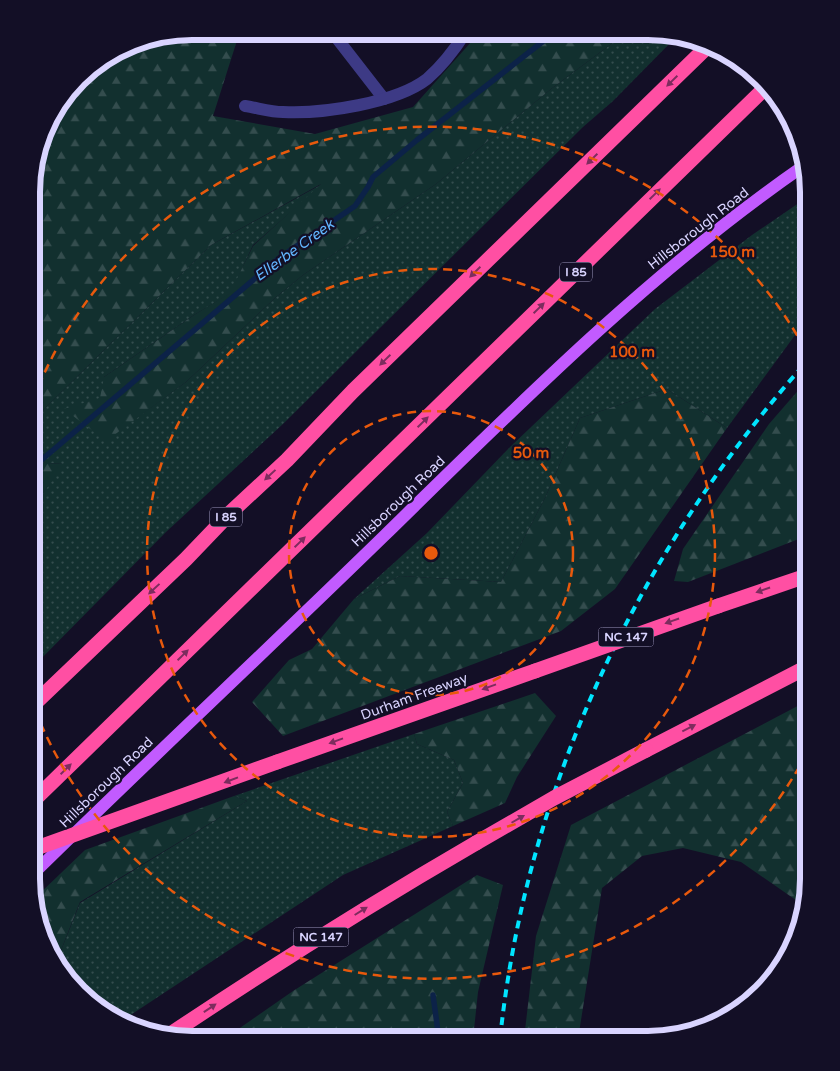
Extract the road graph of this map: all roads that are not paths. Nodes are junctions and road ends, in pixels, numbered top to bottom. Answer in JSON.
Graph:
{"nodes":[{"id":1,"x":338,"y":40,"type":"edge"},
{"id":2,"x":460,"y":40,"type":"edge"},
{"id":3,"x":703,"y":51,"type":"edge"},
{"id":4,"x":761,"y":91,"type":"edge"},
{"id":5,"x":384,"y":100,"type":"junction"},
{"id":6,"x":246,"y":106,"type":"dead end"},
{"id":7,"x":799,"y":170,"type":"edge"},
{"id":8,"x":800,"y":578,"type":"edge"},
{"id":9,"x":800,"y":670,"type":"edge"},
{"id":10,"x":40,"y":698,"type":"edge"},
{"id":11,"x":40,"y":793,"type":"edge"},
{"id":12,"x":40,"y":847,"type":"edge"},
{"id":13,"x":40,"y":867,"type":"edge"},
{"id":14,"x":176,"y":1030,"type":"edge"}],
"edges":[{"from":1,"to":5,"type":"street"},
{"from":2,"to":5,"type":"street"},
{"from":3,"to":10,"type":"highway","number":"I 85","one_way":true},
{"from":11,"to":4,"type":"highway","number":"I 85","one_way":true},
{"from":5,"to":6,"type":"street"},
{"from":7,"to":13,"type":"main road","name":"Hillsborough Road"},
{"from":8,"to":12,"type":"highway","name":"Durham Freeway","number":"NC 147","one_way":true,"bridge":true},
{"from":14,"to":9,"type":"highway","number":"NC 147","one_way":true,"bridge":true}]}
